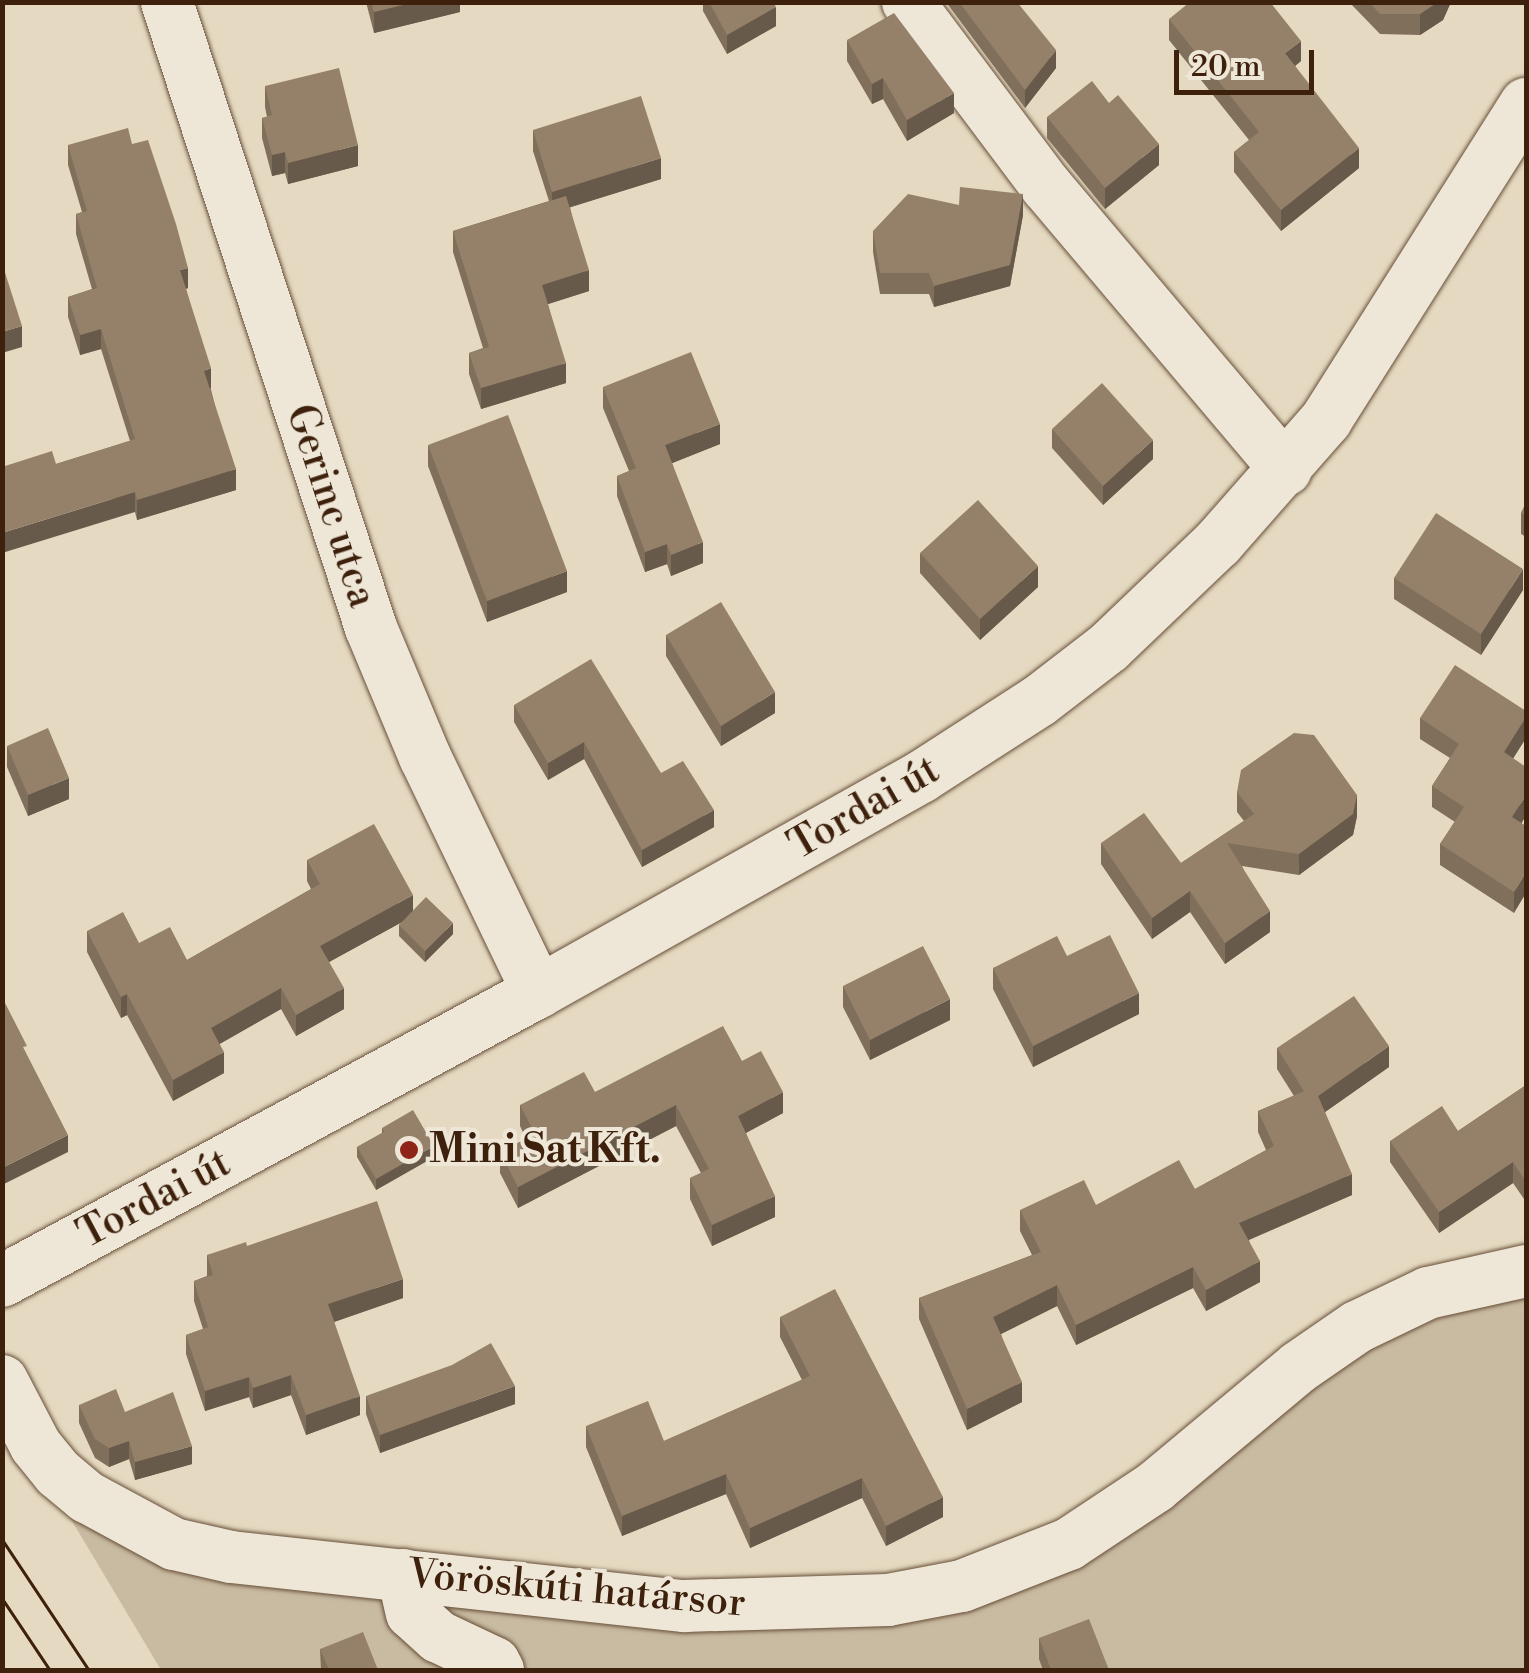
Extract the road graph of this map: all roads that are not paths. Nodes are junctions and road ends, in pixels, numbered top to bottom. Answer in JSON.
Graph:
{"nodes":[{"id":1,"x":167,"y":2,"type":"edge"},
{"id":2,"x":908,"y":2,"type":"edge"},
{"id":3,"x":1526,"y":104,"type":"edge"},
{"id":4,"x":1286,"y":470,"type":"junction"},
{"id":5,"x":538,"y":992,"type":"junction"},
{"id":6,"x":1526,"y":1271,"type":"edge"},
{"id":7,"x":2,"y":1281,"type":"edge"},
{"id":8,"x":7,"y":1400,"type":"edge"},
{"id":9,"x":403,"y":1575,"type":"junction"},
{"id":10,"x":504,"y":1668,"type":"edge"}],
"edges":[{"from":1,"to":5,"type":"street","name":"Gerinc utca"},
{"from":2,"to":4,"type":"street"},
{"from":3,"to":4,"type":"street","name":"Tordai út"},
{"from":4,"to":5,"type":"street","name":"Tordai út"},
{"from":5,"to":7,"type":"street","name":"Tordai út"},
{"from":6,"to":9,"type":"street","name":"Vöröskúti határsor"},
{"from":8,"to":9,"type":"street","name":"Vöröskúti határsor"},
{"from":9,"to":10,"type":"street"}]}
